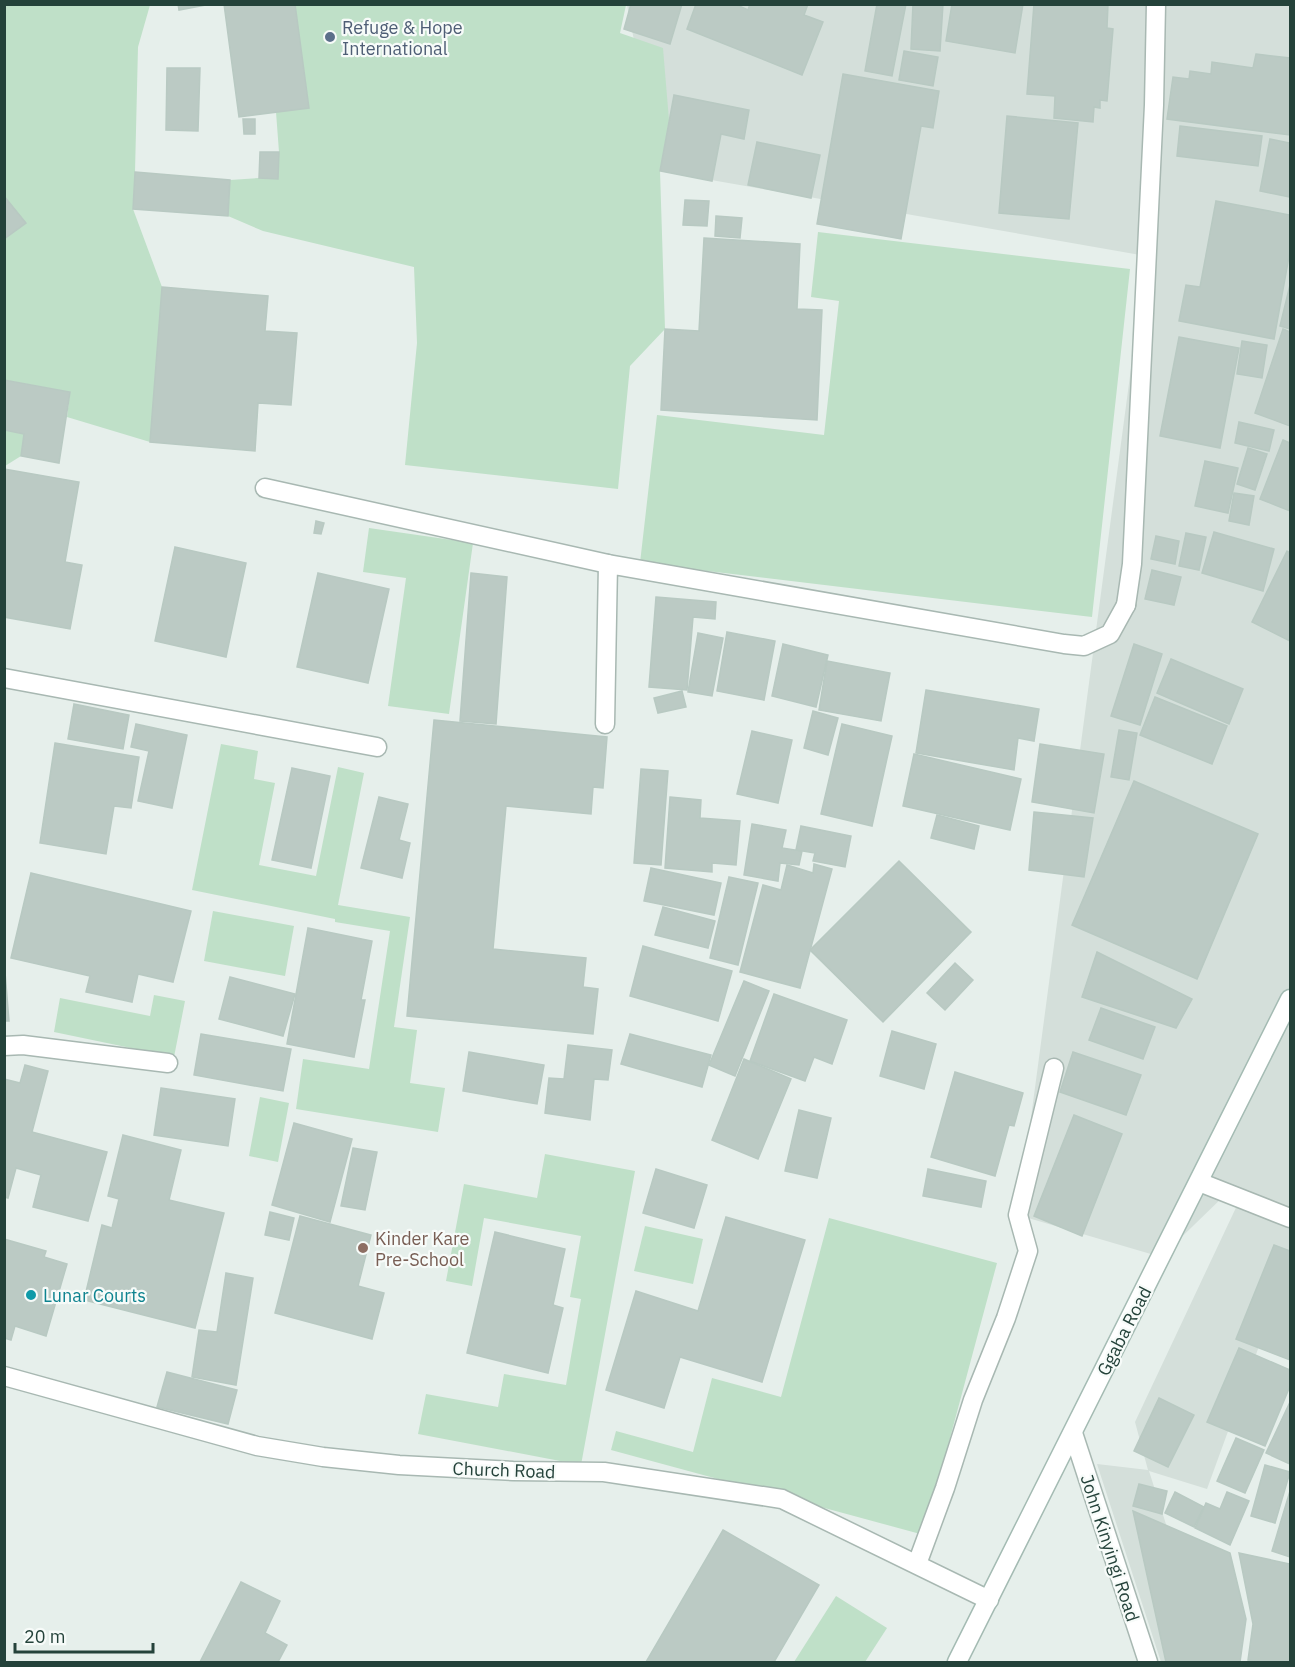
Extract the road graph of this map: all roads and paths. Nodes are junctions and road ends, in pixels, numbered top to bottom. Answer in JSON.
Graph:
{"nodes":[{"id":1,"x":1156,"y":4,"type":"edge"},
{"id":2,"x":265,"y":488,"type":"dead end"},
{"id":3,"x":608,"y":564,"type":"junction"},
{"id":4,"x":4,"y":678,"type":"edge"},
{"id":5,"x":605,"y":724,"type":"dead end"},
{"id":6,"x":377,"y":747,"type":"dead end"},
{"id":7,"x":1290,"y":999,"type":"edge"},
{"id":8,"x":4,"y":1046,"type":"edge"},
{"id":9,"x":168,"y":1063,"type":"dead end"},
{"id":10,"x":1054,"y":1068,"type":"dead end"},
{"id":11,"x":1199,"y":1182,"type":"junction"},
{"id":12,"x":1290,"y":1218,"type":"edge"},
{"id":13,"x":4,"y":1376,"type":"edge"},
{"id":14,"x":1073,"y":1434,"type":"junction"},
{"id":15,"x":917,"y":1564,"type":"junction"},
{"id":16,"x":989,"y":1600,"type":"junction"},
{"id":17,"x":957,"y":1662,"type":"edge"},
{"id":18,"x":1148,"y":1662,"type":"edge"}],
"edges":[{"from":1,"to":3,"type":"street"},
{"from":2,"to":3,"type":"street"},
{"from":3,"to":5,"type":"street"},
{"from":4,"to":6,"type":"street"},
{"from":7,"to":11,"type":"street","name":"Ggaba Road"},
{"from":8,"to":9,"type":"street"},
{"from":10,"to":15,"type":"street"},
{"from":11,"to":12,"type":"street"},
{"from":11,"to":14,"type":"street","name":"Ggaba Road"},
{"from":13,"to":15,"type":"street","name":"Church Road"},
{"from":14,"to":16,"type":"street","name":"Ggaba Road"},
{"from":14,"to":18,"type":"street","name":"John Kinyingi Road"},
{"from":15,"to":16,"type":"street","name":"Church Road"},
{"from":16,"to":17,"type":"street","name":"Ggaba Road"}]}
